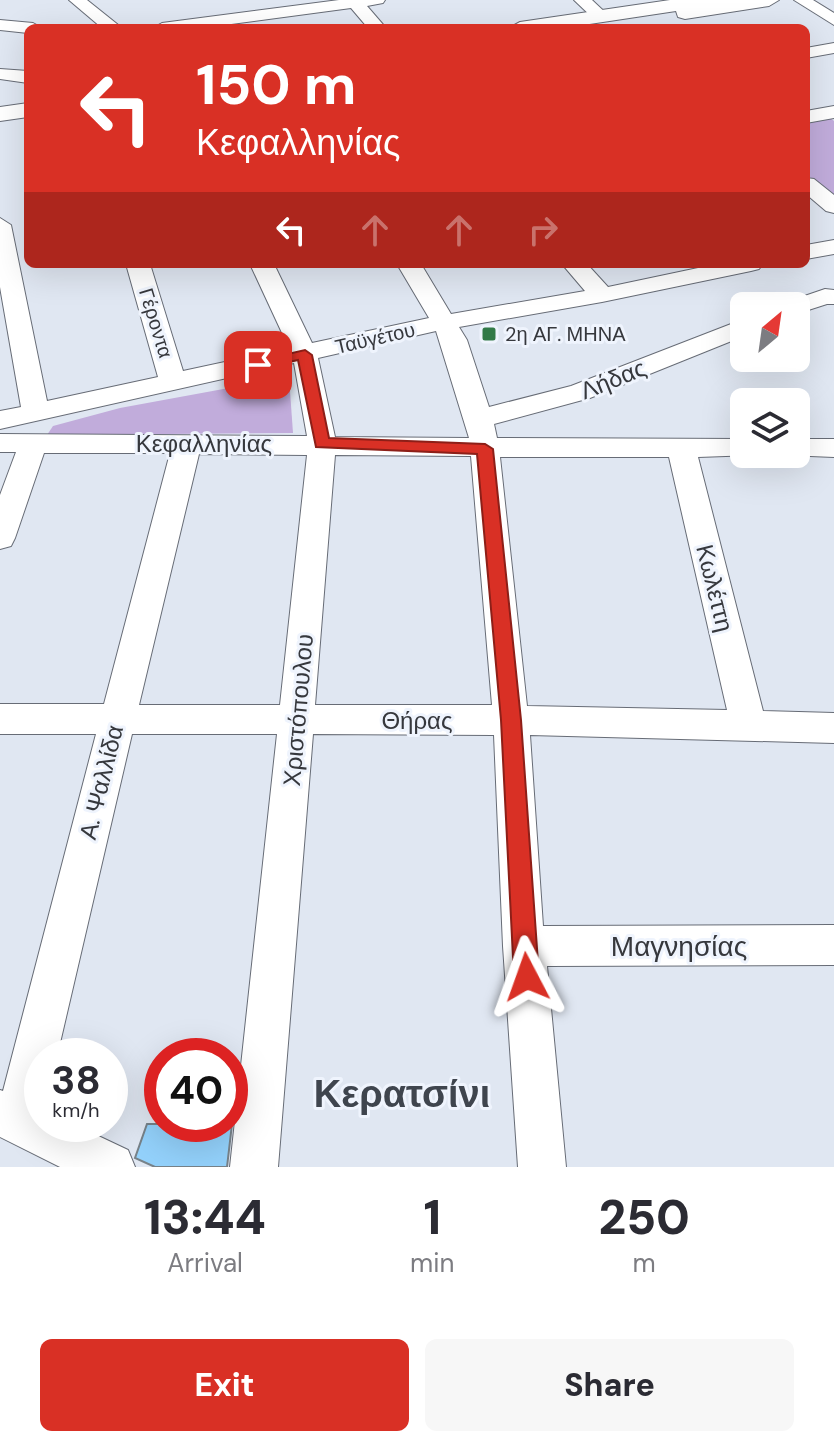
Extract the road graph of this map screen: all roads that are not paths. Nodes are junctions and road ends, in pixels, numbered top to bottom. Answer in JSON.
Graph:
{"nodes":[{"id":1,"x":77,"y":0,"type":"edge"},
{"id":2,"x":377,"y":0,"type":"edge"},
{"id":3,"x":582,"y":0,"type":"edge"},
{"id":4,"x":712,"y":0,"type":"edge"},
{"id":5,"x":769,"y":0,"type":"edge"},
{"id":6,"x":802,"y":0,"type":"edge"},
{"id":7,"x":354,"y":2,"type":"edge"},
{"id":8,"x":205,"y":7,"type":"dead end"},
{"id":9,"x":834,"y":20,"type":"edge"},
{"id":10,"x":611,"y":23,"type":"edge"},
{"id":11,"x":108,"y":24,"type":"edge"},
{"id":12,"x":229,"y":24,"type":"edge"},
{"id":13,"x":373,"y":24,"type":"edge"},
{"id":14,"x":0,"y":25,"type":"edge"},
{"id":15,"x":24,"y":27,"type":"edge"},
{"id":16,"x":834,"y":48,"type":"edge"},
{"id":17,"x":810,"y":52,"type":"edge"},
{"id":18,"x":0,"y":74,"type":"edge"},
{"id":19,"x":24,"y":77,"type":"edge"},
{"id":20,"x":24,"y":101,"type":"edge"},
{"id":21,"x":0,"y":104,"type":"edge"},
{"id":22,"x":24,"y":111,"type":"edge"},
{"id":23,"x":834,"y":112,"type":"edge"},
{"id":24,"x":0,"y":114,"type":"edge"},
{"id":25,"x":810,"y":116,"type":"edge"},
{"id":26,"x":810,"y":187,"type":"edge"},
{"id":27,"x":834,"y":206,"type":"edge"},
{"id":28,"x":0,"y":225,"type":"edge"},
{"id":29,"x":834,"y":247,"type":"edge"},
{"id":30,"x":810,"y":251,"type":"edge"},
{"id":31,"x":11,"y":257,"type":"edge"},
{"id":32,"x":139,"y":268,"type":"edge"},
{"id":33,"x":264,"y":268,"type":"edge"},
{"id":34,"x":411,"y":268,"type":"edge"},
{"id":35,"x":578,"y":268,"type":"edge"},
{"id":36,"x":731,"y":268,"type":"edge"},
{"id":37,"x":602,"y":295,"type":"junction"},
{"id":38,"x":834,"y":297,"type":"edge"},
{"id":39,"x":810,"y":302,"type":"edge"},
{"id":40,"x":445,"y":322,"type":"junction"},
{"id":41,"x":730,"y":333,"type":"edge"},
{"id":42,"x":305,"y":355,"type":"junction"},
{"id":43,"x":173,"y":383,"type":"junction"},
{"id":44,"x":36,"y":412,"type":"junction"},
{"id":45,"x":0,"y":420,"type":"edge"},
{"id":46,"x":482,"y":434,"type":"junction"},
{"id":47,"x":0,"y":443,"type":"edge"},
{"id":48,"x":33,"y":443,"type":"junction"},
{"id":49,"x":187,"y":443,"type":"junction"},
{"id":50,"x":322,"y":443,"type":"junction"},
{"id":51,"x":681,"y":448,"type":"junction"},
{"id":52,"x":730,"y":448,"type":"edge"},
{"id":53,"x":810,"y":448,"type":"edge"},
{"id":54,"x":834,"y":448,"type":"edge"},
{"id":55,"x":0,"y":538,"type":"edge"},
{"id":56,"x":117,"y":717,"type":"junction"},
{"id":57,"x":0,"y":719,"type":"edge"},
{"id":58,"x":298,"y":719,"type":"junction"},
{"id":59,"x":511,"y":720,"type":"junction"},
{"id":60,"x":749,"y":727,"type":"junction"},
{"id":61,"x":834,"y":728,"type":"edge"},
{"id":62,"x":834,"y":945,"type":"edge"},
{"id":63,"x":524,"y":946,"type":"junction"},
{"id":64,"x":9,"y":1117,"type":"edge"},
{"id":65,"x":111,"y":1167,"type":"edge"},
{"id":66,"x":254,"y":1167,"type":"edge"},
{"id":67,"x":542,"y":1167,"type":"edge"}],
"edges":[{"from":1,"to":11,"type":"street"},
{"from":2,"to":7,"type":"street"},
{"from":3,"to":10,"type":"street"},
{"from":4,"to":10,"type":"main road"},
{"from":5,"to":10,"type":"main road"},
{"from":6,"to":9,"type":"street"},
{"from":7,"to":12,"type":"street"},
{"from":7,"to":13,"type":"street"},
{"from":8,"to":12,"type":"street"},
{"from":14,"to":15,"type":"street"},
{"from":16,"to":17,"type":"street"},
{"from":18,"to":19,"type":"street"},
{"from":20,"to":21,"type":"main road"},
{"from":22,"to":24,"type":"main road"},
{"from":23,"to":25,"type":"street"},
{"from":26,"to":27,"type":"street"},
{"from":28,"to":31,"type":"street"},
{"from":29,"to":30,"type":"street"},
{"from":31,"to":44,"type":"street"},
{"from":32,"to":43,"type":"street","name":"Γέροντα"},
{"from":33,"to":42,"type":"street","name":"Χριστόπουλου"},
{"from":34,"to":40,"type":"street"},
{"from":35,"to":37,"type":"street"},
{"from":36,"to":37,"type":"street","name":"Ταϋγέτου"},
{"from":37,"to":40,"type":"street","name":"Ταϋγέτου"},
{"from":38,"to":39,"type":"street"},
{"from":40,"to":42,"type":"street","name":"Ταϋγέτου"},
{"from":40,"to":46,"type":"street"},
{"from":41,"to":46,"type":"street","name":"Λήδας"},
{"from":42,"to":43,"type":"street","name":"Ταϋγέτου"},
{"from":42,"to":50,"type":"street","name":"Χριστόπουλου"},
{"from":43,"to":44,"type":"street","name":"Ταϋγέτου"},
{"from":44,"to":45,"type":"street","name":"Ταϋγέτου"},
{"from":46,"to":50,"type":"street","name":"Κεφαλληνίας"},
{"from":46,"to":51,"type":"street","name":"Κεφαλληνίας"},
{"from":46,"to":59,"type":"street"},
{"from":47,"to":48,"type":"street","name":"Κεφαλληνίας"},
{"from":48,"to":49,"type":"street","name":"Κεφαλληνίας"},
{"from":48,"to":55,"type":"street"},
{"from":49,"to":50,"type":"street","name":"Κεφαλληνίας"},
{"from":49,"to":56,"type":"street","name":"Α. Ψαλλίδα"},
{"from":50,"to":58,"type":"street","name":"Χριστόπουλου"},
{"from":51,"to":52,"type":"street","name":"Κεφαλληνίας"},
{"from":51,"to":60,"type":"street","name":"Κωλέττη"},
{"from":53,"to":54,"type":"street"},
{"from":56,"to":57,"type":"street","name":"Θήρας"},
{"from":56,"to":58,"type":"street","name":"Θήρας"},
{"from":56,"to":64,"type":"street","name":"Α. Ψαλλίδα"},
{"from":58,"to":59,"type":"street","name":"Θήρας"},
{"from":58,"to":66,"type":"street","name":"Χριστόπουλου"},
{"from":59,"to":60,"type":"street","name":"Θήρας"},
{"from":59,"to":63,"type":"street"},
{"from":60,"to":61,"type":"street","name":"Θήρας"},
{"from":62,"to":63,"type":"street","name":"Μαγνησίας"},
{"from":63,"to":67,"type":"street"},
{"from":64,"to":65,"type":"street"}]}
